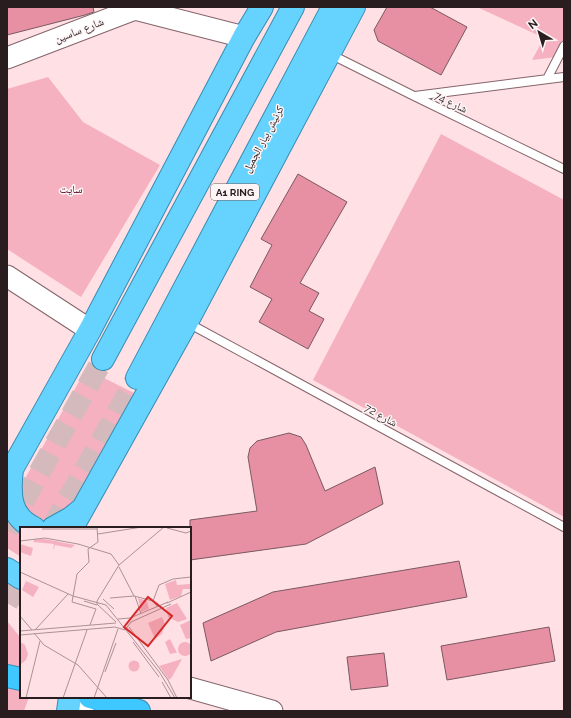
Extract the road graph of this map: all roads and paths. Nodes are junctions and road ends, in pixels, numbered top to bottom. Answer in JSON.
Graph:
{"nodes":[{"id":1,"x":262,"y":7,"type":"edge"},
{"id":2,"x":293,"y":7,"type":"edge"},
{"id":3,"x":333,"y":7,"type":"edge"},
{"id":4,"x":354,"y":7,"type":"edge"},
{"id":5,"x":135,"y":8,"type":"edge"},
{"id":6,"x":244,"y":37,"type":"junction"},
{"id":7,"x":564,"y":46,"type":"edge"},
{"id":8,"x":329,"y":53,"type":"junction"},
{"id":9,"x":7,"y":58,"type":"edge"},
{"id":10,"x":564,"y":77,"type":"edge"},
{"id":11,"x":547,"y":79,"type":"junction"},
{"id":12,"x":414,"y":96,"type":"junction"},
{"id":13,"x":564,"y":169,"type":"edge"},
{"id":14,"x":7,"y":276,"type":"edge"},
{"id":15,"x":188,"y":322,"type":"junction"},
{"id":16,"x":90,"y":330,"type":"junction"},
{"id":17,"x":103,"y":359,"type":"tunnel mouth"},
{"id":18,"x":137,"y":378,"type":"tunnel mouth"},
{"id":19,"x":10,"y":473,"type":"edge"},
{"id":20,"x":86,"y":505,"type":"junction"},
{"id":21,"x":32,"y":527,"type":"edge"},
{"id":22,"x":55,"y":527,"type":"edge"},
{"id":23,"x":73,"y":527,"type":"edge"},
{"id":24,"x":79,"y":527,"type":"edge"},
{"id":25,"x":564,"y":527,"type":"edge"},
{"id":26,"x":7,"y":569,"type":"edge"},
{"id":27,"x":20,"y":577,"type":"edge"},
{"id":28,"x":7,"y":676,"type":"edge"},
{"id":29,"x":20,"y":679,"type":"edge"},
{"id":30,"x":191,"y":688,"type":"edge"},
{"id":31,"x":70,"y":698,"type":"edge"},
{"id":32,"x":88,"y":698,"type":"edge"},
{"id":33,"x":93,"y":698,"type":"edge"},
{"id":34,"x":68,"y":711,"type":"edge"},
{"id":35,"x":80,"y":711,"type":"edge"},
{"id":36,"x":139,"y":711,"type":"edge"},
{"id":37,"x":272,"y":711,"type":"edge"}],
"edges":[{"from":1,"to":6,"type":"highway"},
{"from":2,"to":17,"type":"highway","number":"A1 RING"},
{"from":3,"to":18,"type":"highway","name":"كرنيش بيار الجميل","number":"A1 RING"},
{"from":4,"to":8,"type":"highway"},
{"from":5,"to":6,"type":"street","name":"شارع ساسين"},
{"from":5,"to":9,"type":"street","name":"شارع ساسين"},
{"from":6,"to":16,"type":"highway"},
{"from":7,"to":11,"type":"lane"},
{"from":8,"to":12,"type":"lane","name":"شارع 74"},
{"from":8,"to":15,"type":"highway"},
{"from":10,"to":11,"type":"lane"},
{"from":11,"to":12,"type":"lane"},
{"from":12,"to":13,"type":"lane","name":"شارع 74"},
{"from":14,"to":16,"type":"street"},
{"from":15,"to":20,"type":"highway"},
{"from":15,"to":25,"type":"lane","name":"شارع 72"},
{"from":16,"to":19,"type":"highway"},
{"from":19,"to":21,"type":"highway"},
{"from":20,"to":22,"type":"highway"},
{"from":20,"to":23,"type":"highway"},
{"from":20,"to":24,"type":"highway"},
{"from":26,"to":27,"type":"highway"},
{"from":28,"to":29,"type":"highway"},
{"from":30,"to":37,"type":"street"},
{"from":31,"to":34,"type":"highway"},
{"from":32,"to":35,"type":"street"},
{"from":33,"to":36,"type":"highway"}]}
